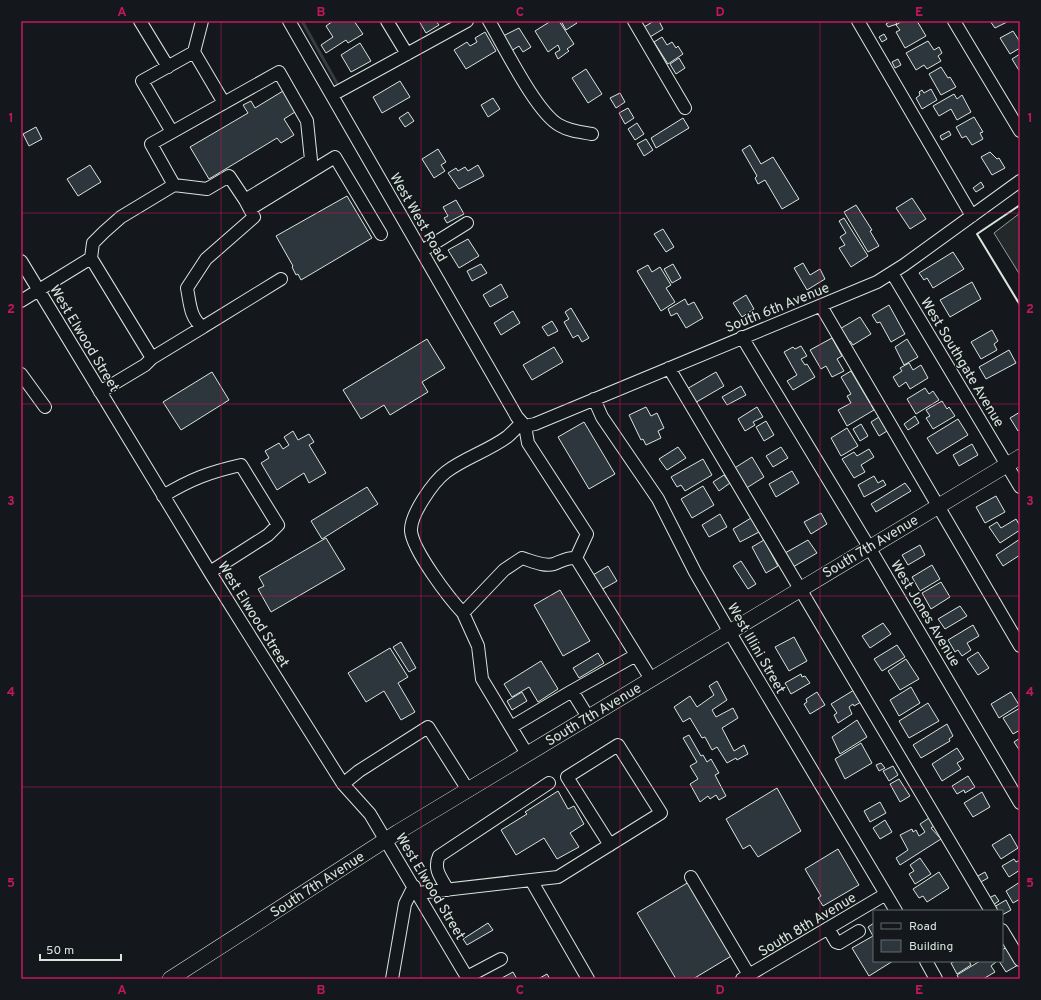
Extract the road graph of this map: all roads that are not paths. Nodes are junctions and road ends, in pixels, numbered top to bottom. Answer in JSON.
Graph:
{"nodes":[{"id":1,"x":140,"y":21,"type":"edge"},
{"id":2,"x":202,"y":21,"type":"edge"},
{"id":3,"x":289,"y":21,"type":"edge"},
{"id":4,"x":387,"y":21,"type":"edge"},
{"id":5,"x":467,"y":21,"type":"edge"},
{"id":6,"x":489,"y":21,"type":"edge"},
{"id":7,"x":634,"y":21,"type":"edge"},
{"id":8,"x":858,"y":21,"type":"edge"},
{"id":9,"x":954,"y":21,"type":"edge"},
{"id":10,"x":194,"y":52,"type":"junction"},
{"id":11,"x":406,"y":54,"type":"junction"},
{"id":12,"x":168,"y":67,"type":"junction"},
{"id":13,"x":332,"y":95,"type":"junction"},
{"id":14,"x":224,"y":103,"type":"junction"},
{"id":15,"x":685,"y":108,"type":"dead end"},
{"id":16,"x":1020,"y":131,"type":"edge"},
{"id":17,"x":172,"y":132,"type":"junction"},
{"id":18,"x":592,"y":134,"type":"dead end"},
{"id":19,"x":1020,"y":181,"type":"edge"},
{"id":20,"x":174,"y":185,"type":"junction"},
{"id":21,"x":247,"y":205,"type":"junction"},
{"id":22,"x":972,"y":216,"type":"junction"},
{"id":23,"x":467,"y":223,"type":"dead end"},
{"id":24,"x":381,"y":234,"type":"dead end"},
{"id":25,"x":422,"y":251,"type":"junction"},
{"id":26,"x":91,"y":258,"type":"junction"},
{"id":27,"x":21,"y":261,"type":"edge"},
{"id":28,"x":892,"y":273,"type":"junction"},
{"id":29,"x":281,"y":279,"type":"dead end"},
{"id":30,"x":38,"y":290,"type":"junction"},
{"id":31,"x":21,"y":300,"type":"edge"},
{"id":32,"x":821,"y":306,"type":"junction"},
{"id":33,"x":203,"y":328,"type":"junction"},
{"id":34,"x":742,"y":337,"type":"junction"},
{"id":35,"x":152,"y":358,"type":"junction"},
{"id":36,"x":669,"y":368,"type":"junction"},
{"id":37,"x":21,"y":374,"type":"edge"},
{"id":38,"x":100,"y":392,"type":"junction"},
{"id":39,"x":594,"y":399,"type":"junction"},
{"id":40,"x":45,"y":407,"type":"dead end"},
{"id":41,"x":524,"y":424,"type":"junction"},
{"id":42,"x":1020,"y":457,"type":"edge"},
{"id":43,"x":1007,"y":465,"type":"junction"},
{"id":44,"x":1020,"y":487,"type":"edge"},
{"id":45,"x":163,"y":496,"type":"junction"},
{"id":46,"x":937,"y":506,"type":"junction"},
{"id":47,"x":869,"y":547,"type":"junction"},
{"id":48,"x":576,"y":558,"type":"junction"},
{"id":49,"x":210,"y":572,"type":"junction"},
{"id":50,"x":799,"y":589,"type":"junction"},
{"id":51,"x":463,"y":613,"type":"junction"},
{"id":52,"x":729,"y":631,"type":"junction"},
{"id":53,"x":1020,"y":646,"type":"edge"},
{"id":54,"x":636,"y":655,"type":"junction"},
{"id":55,"x":650,"y":679,"type":"junction"},
{"id":56,"x":572,"y":691,"type":"junction"},
{"id":57,"x":588,"y":717,"type":"junction"},
{"id":58,"x":511,"y":727,"type":"junction"},
{"id":59,"x":527,"y":754,"type":"junction"},
{"id":60,"x":549,"y":783,"type":"dead end"},
{"id":61,"x":343,"y":784,"type":"junction"},
{"id":62,"x":468,"y":790,"type":"junction"},
{"id":63,"x":1020,"y":803,"type":"edge"},
{"id":64,"x":386,"y":840,"type":"junction"},
{"id":65,"x":610,"y":845,"type":"junction"},
{"id":66,"x":691,"y":877,"type":"dead end"},
{"id":67,"x":531,"y":880,"type":"junction"},
{"id":68,"x":416,"y":890,"type":"junction"},
{"id":69,"x":448,"y":890,"type":"junction"},
{"id":70,"x":886,"y":894,"type":"junction"},
{"id":71,"x":895,"y":910,"type":"edge"},
{"id":72,"x":990,"y":910,"type":"edge"},
{"id":73,"x":828,"y":928,"type":"junction"},
{"id":74,"x":859,"y":931,"type":"dead end"},
{"id":75,"x":1003,"y":932,"type":"edge"},
{"id":76,"x":501,"y":959,"type":"dead end"},
{"id":77,"x":1020,"y":960,"type":"edge"},
{"id":78,"x":927,"y":962,"type":"edge"},
{"id":79,"x":746,"y":977,"type":"edge"},
{"id":80,"x":468,"y":978,"type":"edge"},
{"id":81,"x":170,"y":979,"type":"edge"},
{"id":82,"x":392,"y":979,"type":"edge"},
{"id":83,"x":588,"y":979,"type":"edge"},
{"id":84,"x":936,"y":979,"type":"edge"}],
"edges":[{"from":1,"to":12,"type":"street"},
{"from":2,"to":10,"type":"street"},
{"from":3,"to":13,"type":"street","name":"West West Road"},
{"from":4,"to":11,"type":"street"},
{"from":5,"to":11,"type":"street"},
{"from":6,"to":18,"type":"street"},
{"from":7,"to":15,"type":"street"},
{"from":8,"to":22,"type":"street"},
{"from":9,"to":16,"type":"street"},
{"from":10,"to":12,"type":"street"},
{"from":10,"to":14,"type":"street"},
{"from":11,"to":13,"type":"street"},
{"from":12,"to":17,"type":"street"},
{"from":13,"to":25,"type":"street","name":"West West Road"},
{"from":14,"to":17,"type":"street"},
{"from":14,"to":21,"type":"street"},
{"from":17,"to":20,"type":"street"},
{"from":19,"to":22,"type":"street","name":"South 6th Avenue"},
{"from":20,"to":21,"type":"street"},
{"from":20,"to":26,"type":"street"},
{"from":21,"to":24,"type":"street"},
{"from":21,"to":33,"type":"street"},
{"from":22,"to":28,"type":"street","name":"South 6th Avenue"},
{"from":23,"to":25,"type":"street"},
{"from":25,"to":41,"type":"street","name":"West West Road"},
{"from":26,"to":30,"type":"street"},
{"from":26,"to":35,"type":"street"},
{"from":27,"to":30,"type":"street","name":"West Elwood Street"},
{"from":28,"to":32,"type":"street","name":"South 6th Avenue"},
{"from":28,"to":43,"type":"street","name":"West Southgate Avenue"},
{"from":29,"to":33,"type":"street"},
{"from":30,"to":31,"type":"street"},
{"from":30,"to":38,"type":"street","name":"West Elwood Street"},
{"from":32,"to":34,"type":"street","name":"South 6th Avenue"},
{"from":32,"to":46,"type":"street"},
{"from":33,"to":35,"type":"street"},
{"from":34,"to":36,"type":"street","name":"South 6th Avenue"},
{"from":34,"to":47,"type":"street","name":"West Jones Avenue"},
{"from":35,"to":38,"type":"street"},
{"from":36,"to":39,"type":"street","name":"South 6th Avenue"},
{"from":36,"to":50,"type":"street"},
{"from":37,"to":40,"type":"street"},
{"from":38,"to":45,"type":"street","name":"West Elwood Street"},
{"from":39,"to":41,"type":"street","name":"South 6th Avenue"},
{"from":39,"to":52,"type":"street","name":"West Illini Street"},
{"from":41,"to":48,"type":"street"},
{"from":41,"to":51,"type":"street"},
{"from":42,"to":43,"type":"main road","name":"South 7th Avenue"},
{"from":43,"to":44,"type":"street","name":"West Southgate Avenue"},
{"from":43,"to":46,"type":"main road","name":"South 7th Avenue"},
{"from":45,"to":49,"type":"street","name":"West Elwood Street"},
{"from":45,"to":49,"type":"street"},
{"from":46,"to":47,"type":"main road","name":"South 7th Avenue"},
{"from":46,"to":53,"type":"street"},
{"from":47,"to":50,"type":"main road","name":"South 7th Avenue"},
{"from":47,"to":63,"type":"street","name":"West Jones Avenue"},
{"from":48,"to":51,"type":"street"},
{"from":48,"to":54,"type":"street"},
{"from":49,"to":61,"type":"street","name":"West Elwood Street"},
{"from":50,"to":52,"type":"main road","name":"South 7th Avenue"},
{"from":50,"to":72,"type":"street"},
{"from":51,"to":58,"type":"street"},
{"from":52,"to":55,"type":"main road","name":"South 7th Avenue"},
{"from":52,"to":70,"type":"street","name":"West Illini Street"},
{"from":54,"to":55,"type":"street"},
{"from":54,"to":56,"type":"street"},
{"from":55,"to":57,"type":"main road","name":"South 7th Avenue"},
{"from":56,"to":57,"type":"street"},
{"from":56,"to":58,"type":"street"},
{"from":57,"to":59,"type":"main road","name":"South 7th Avenue"},
{"from":58,"to":59,"type":"street"},
{"from":59,"to":62,"type":"main road","name":"South 7th Avenue"},
{"from":60,"to":69,"type":"street"},
{"from":61,"to":62,"type":"street"},
{"from":61,"to":64,"type":"street","name":"West Elwood Street"},
{"from":62,"to":64,"type":"main road","name":"South 7th Avenue"},
{"from":64,"to":68,"type":"street","name":"West Elwood Street"},
{"from":64,"to":81,"type":"main road","name":"South 7th Avenue"},
{"from":65,"to":65,"type":"street"},
{"from":65,"to":67,"type":"street"},
{"from":66,"to":79,"type":"street"},
{"from":67,"to":69,"type":"street"},
{"from":67,"to":83,"type":"street"},
{"from":68,"to":69,"type":"street"},
{"from":68,"to":80,"type":"street","name":"West Elwood Street"},
{"from":68,"to":82,"type":"street"},
{"from":70,"to":71,"type":"street","name":"West Illini Street"},
{"from":70,"to":73,"type":"street","name":"South 8th Avenue"},
{"from":73,"to":74,"type":"street"},
{"from":73,"to":79,"type":"street","name":"South 8th Avenue"},
{"from":75,"to":77,"type":"street"},
{"from":76,"to":80,"type":"street"},
{"from":78,"to":84,"type":"street"}]}
